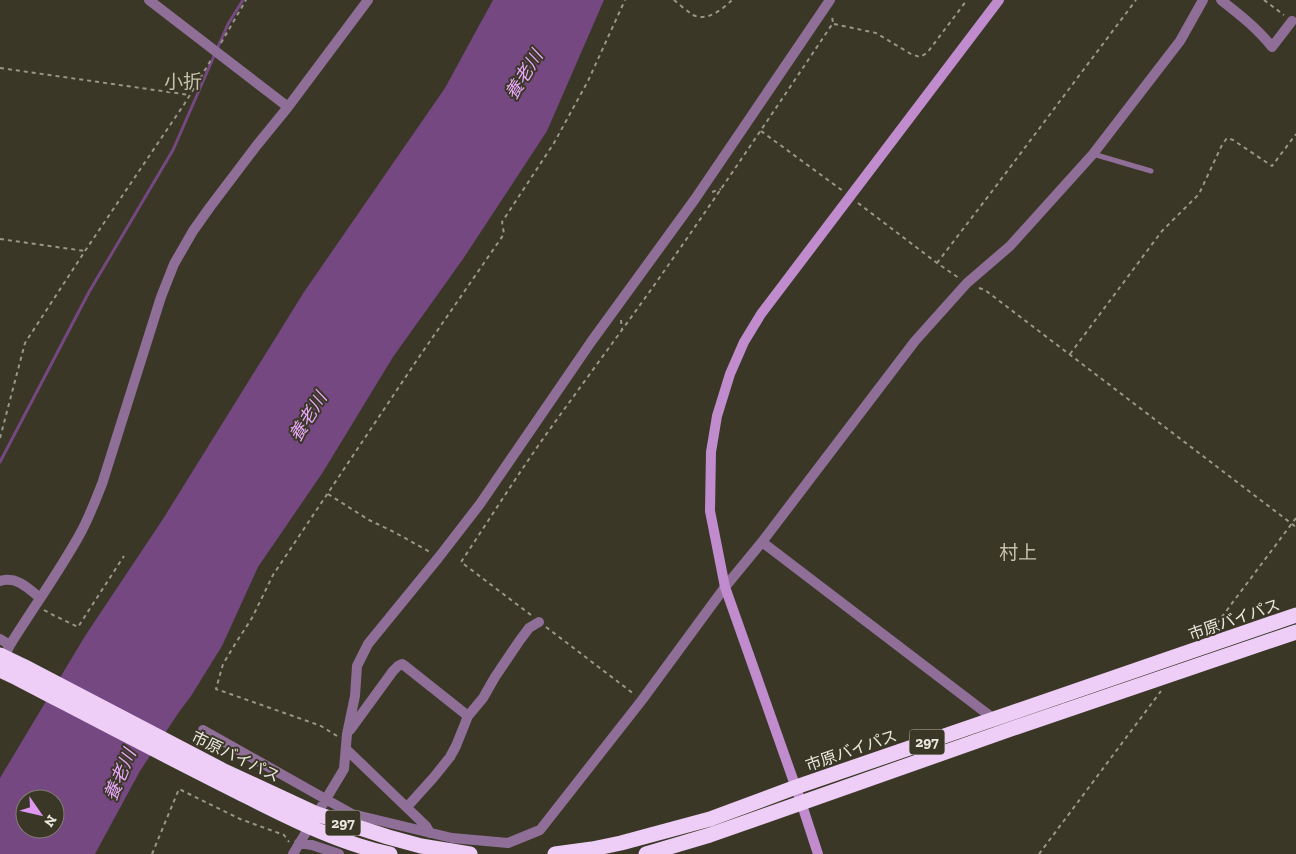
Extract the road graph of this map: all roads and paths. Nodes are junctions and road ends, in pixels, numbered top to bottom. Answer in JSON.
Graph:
{"nodes":[{"id":1,"x":149,"y":0,"type":"edge"},
{"id":2,"x":246,"y":0,"type":"edge"},
{"id":3,"x":368,"y":0,"type":"edge"},
{"id":4,"x":625,"y":0,"type":"edge"},
{"id":5,"x":674,"y":0,"type":"edge"},
{"id":6,"x":732,"y":0,"type":"edge"},
{"id":7,"x":830,"y":0,"type":"edge"},
{"id":8,"x":966,"y":0,"type":"edge"},
{"id":9,"x":999,"y":0,"type":"edge"},
{"id":10,"x":1136,"y":0,"type":"edge"},
{"id":11,"x":1203,"y":0,"type":"edge"},
{"id":12,"x":1221,"y":0,"type":"edge"},
{"id":13,"x":1264,"y":0,"type":"edge"},
{"id":14,"x":832,"y":16,"type":"dead end"},
{"id":15,"x":1292,"y":21,"type":"joint"},
{"id":16,"x":833,"y":24,"type":"junction"},
{"id":17,"x":216,"y":51,"type":"junction"},
{"id":18,"x":0,"y":68,"type":"edge"},
{"id":19,"x":190,"y":95,"type":"junction"},
{"id":20,"x":288,"y":107,"type":"junction"},
{"id":21,"x":761,"y":131,"type":"junction"},
{"id":22,"x":1296,"y":134,"type":"edge"},
{"id":23,"x":1092,"y":154,"type":"junction"},
{"id":24,"x":1151,"y":171,"type":"dead end"},
{"id":25,"x":850,"y":196,"type":"junction"},
{"id":26,"x":0,"y":239,"type":"edge"},
{"id":27,"x":85,"y":251,"type":"junction"},
{"id":28,"x":937,"y":263,"type":"junction"},
{"id":29,"x":967,"y":283,"type":"junction"},
{"id":30,"x":1070,"y":354,"type":"junction"},
{"id":31,"x":0,"y":438,"type":"edge"},
{"id":32,"x":328,"y":494,"type":"junction"},
{"id":33,"x":1296,"y":518,"type":"edge"},
{"id":34,"x":1292,"y":524,"type":"junction"},
{"id":35,"x":1296,"y":527,"type":"edge"},
{"id":36,"x":762,"y":542,"type":"junction"},
{"id":37,"x":124,"y":556,"type":"dead end"},
{"id":38,"x":439,"y":557,"type":"junction"},
{"id":39,"x":0,"y":581,"type":"edge"},
{"id":40,"x":726,"y":587,"type":"junction"},
{"id":41,"x":38,"y":601,"type":"junction"},
{"id":42,"x":1296,"y":615,"type":"edge"},
{"id":43,"x":539,"y":622,"type":"junction"},
{"id":44,"x":1296,"y":632,"type":"edge"},
{"id":45,"x":0,"y":639,"type":"edge"},
{"id":46,"x":1209,"y":646,"type":"junction"},
{"id":47,"x":4,"y":657,"type":"edge"},
{"id":48,"x":1164,"y":676,"type":"junction"},
{"id":49,"x":642,"y":700,"type":"junction"},
{"id":50,"x":468,"y":716,"type":"junction"},
{"id":51,"x":994,"y":719,"type":"junction"},
{"id":52,"x":203,"y":730,"type":"dead end"},
{"id":53,"x":346,"y":742,"type":"junction"},
{"id":54,"x":796,"y":787,"type":"junction"},
{"id":55,"x":326,"y":800,"type":"junction"},
{"id":56,"x":801,"y":802,"type":"junction"},
{"id":57,"x":407,"y":807,"type":"junction"},
{"id":58,"x":313,"y":821,"type":"junction"},
{"id":59,"x":430,"y":833,"type":"junction"},
{"id":60,"x":296,"y":849,"type":"edge"},
{"id":61,"x":152,"y":854,"type":"edge"},
{"id":62,"x":340,"y":854,"type":"edge"},
{"id":63,"x":390,"y":854,"type":"edge"},
{"id":64,"x":470,"y":854,"type":"edge"},
{"id":65,"x":555,"y":854,"type":"edge"},
{"id":66,"x":646,"y":854,"type":"edge"},
{"id":67,"x":818,"y":854,"type":"edge"},
{"id":68,"x":1039,"y":854,"type":"edge"}],
"edges":[{"from":1,"to":17,"type":"street"},
{"from":2,"to":17,"type":"path"},
{"from":3,"to":20,"type":"street"},
{"from":4,"to":32,"type":"path"},
{"from":5,"to":6,"type":"path"},
{"from":7,"to":38,"type":"street"},
{"from":8,"to":16,"type":"path"},
{"from":9,"to":25,"type":"street"},
{"from":10,"to":28,"type":"path"},
{"from":11,"to":23,"type":"street"},
{"from":12,"to":15,"type":"street"},
{"from":13,"to":15,"type":"path"},
{"from":14,"to":16,"type":"path"},
{"from":16,"to":21,"type":"path"},
{"from":17,"to":19,"type":"path"},
{"from":17,"to":20,"type":"street"},
{"from":18,"to":19,"type":"path"},
{"from":19,"to":27,"type":"path"},
{"from":20,"to":41,"type":"street"},
{"from":21,"to":25,"type":"path"},
{"from":21,"to":43,"type":"path"},
{"from":22,"to":30,"type":"path"},
{"from":23,"to":24,"type":"lane"},
{"from":23,"to":29,"type":"street"},
{"from":25,"to":28,"type":"path"},
{"from":25,"to":40,"type":"street"},
{"from":26,"to":27,"type":"path"},
{"from":27,"to":31,"type":"path"},
{"from":28,"to":29,"type":"path"},
{"from":29,"to":30,"type":"path"},
{"from":29,"to":36,"type":"street"},
{"from":30,"to":34,"type":"path"},
{"from":32,"to":38,"type":"path"},
{"from":32,"to":53,"type":"path"},
{"from":33,"to":34,"type":"path"},
{"from":34,"to":35,"type":"path"},
{"from":34,"to":46,"type":"path"},
{"from":36,"to":40,"type":"street"},
{"from":36,"to":51,"type":"street"},
{"from":37,"to":41,"type":"path"},
{"from":38,"to":53,"type":"street"},
{"from":39,"to":41,"type":"street"},
{"from":40,"to":49,"type":"street"},
{"from":40,"to":54,"type":"street"},
{"from":41,"to":47,"type":"street"},
{"from":42,"to":46,"type":"highway","name":"市原バイパス","number":"297"},
{"from":43,"to":49,"type":"path"},
{"from":43,"to":50,"type":"street"},
{"from":44,"to":48,"type":"highway","name":"市原バイパス","number":"297"},
{"from":45,"to":47,"type":"street"},
{"from":46,"to":51,"type":"highway","name":"市原バイパス","number":"297"},
{"from":47,"to":58,"type":"highway","name":"市原バイパス","number":"297"},
{"from":48,"to":56,"type":"highway","name":"市原バイパス","number":"297"},
{"from":48,"to":68,"type":"path"},
{"from":49,"to":59,"type":"street"},
{"from":50,"to":53,"type":"street"},
{"from":50,"to":57,"type":"street"},
{"from":51,"to":54,"type":"highway","name":"市原バイパス","number":"297"},
{"from":52,"to":55,"type":"street"},
{"from":53,"to":55,"type":"street"},
{"from":53,"to":57,"type":"street"},
{"from":54,"to":56,"type":"street"},
{"from":54,"to":65,"type":"highway","name":"市原バイパス","number":"297"},
{"from":55,"to":58,"type":"street"},
{"from":55,"to":59,"type":"street"},
{"from":56,"to":66,"type":"highway","name":"市原バイパス","number":"297"},
{"from":56,"to":67,"type":"street"},
{"from":57,"to":59,"type":"street"},
{"from":58,"to":60,"type":"street"},
{"from":58,"to":63,"type":"highway","name":"市原バイパス","number":"297"},
{"from":58,"to":64,"type":"highway","name":"市原バイパス","number":"297"},
{"from":60,"to":61,"type":"path"},
{"from":60,"to":62,"type":"street"}]}
